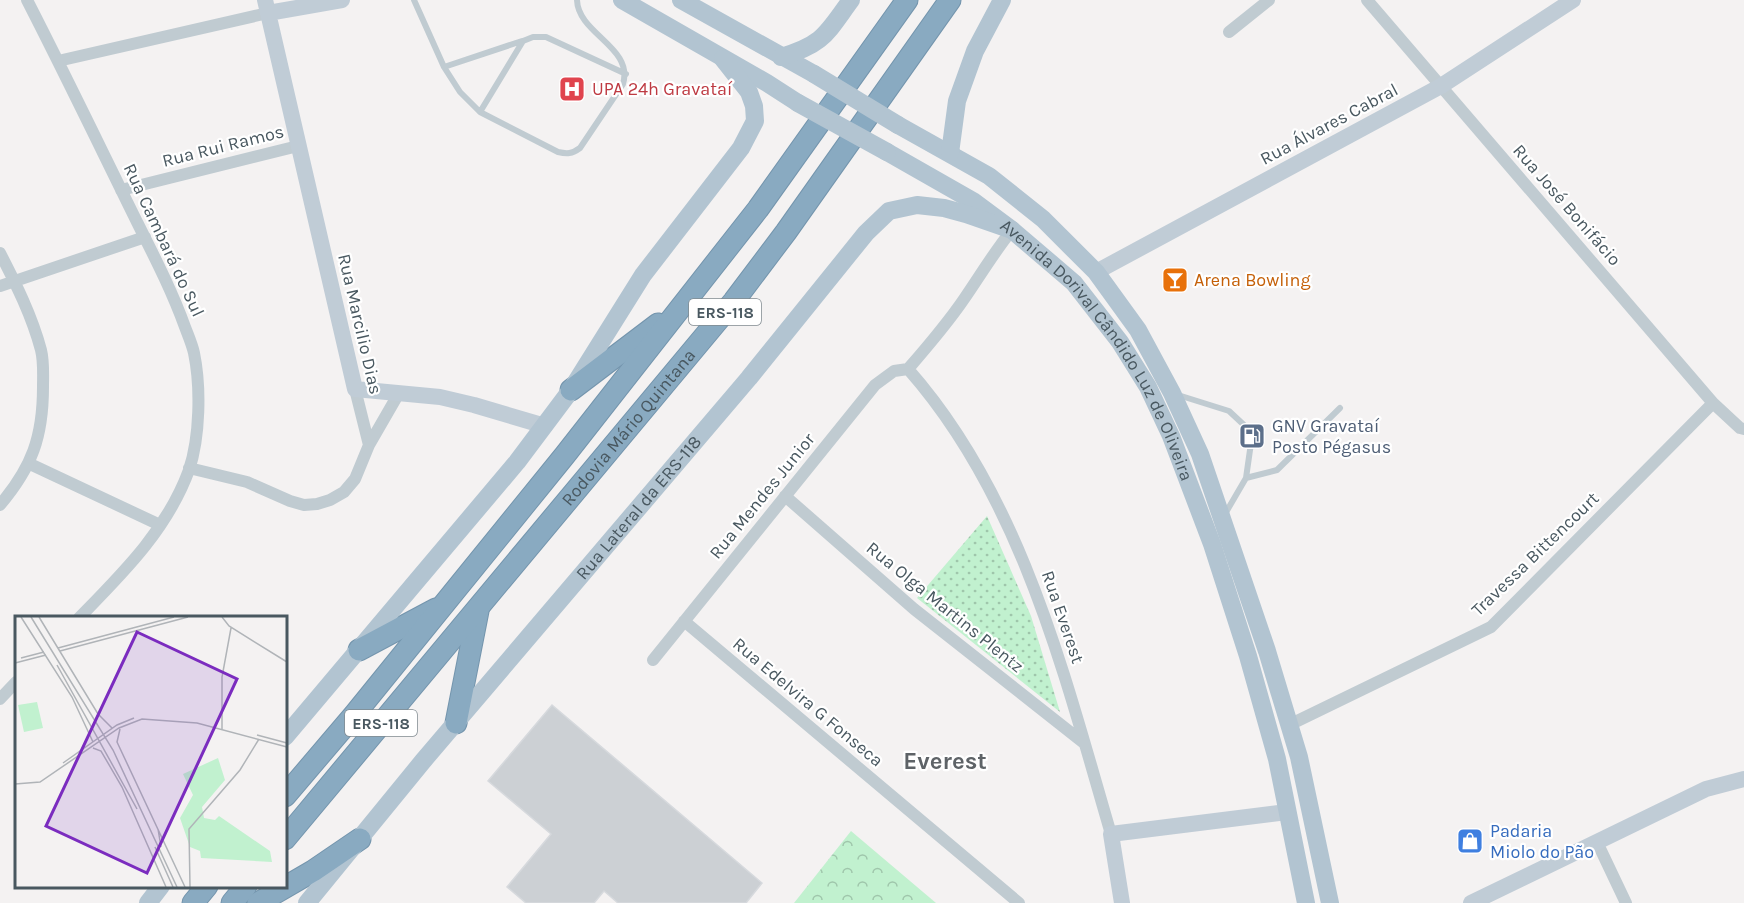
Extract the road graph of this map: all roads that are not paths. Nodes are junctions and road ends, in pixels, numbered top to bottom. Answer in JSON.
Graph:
{"nodes":[{"id":1,"x":27,"y":0,"type":"edge"},
{"id":2,"x":342,"y":0,"type":"edge"},
{"id":3,"x":414,"y":0,"type":"edge"},
{"id":4,"x":577,"y":0,"type":"edge"},
{"id":5,"x":622,"y":0,"type":"edge"},
{"id":6,"x":851,"y":0,"type":"edge"},
{"id":7,"x":906,"y":0,"type":"edge"},
{"id":8,"x":950,"y":0,"type":"edge"},
{"id":9,"x":1002,"y":0,"type":"edge"},
{"id":10,"x":1269,"y":0,"type":"edge"},
{"id":11,"x":1367,"y":0,"type":"edge"},
{"id":12,"x":1573,"y":0,"type":"edge"},
{"id":13,"x":686,"y":2,"type":"edge"},
{"id":14,"x":267,"y":7,"type":"edge"},
{"id":15,"x":1229,"y":32,"type":"dead end"},
{"id":16,"x":523,"y":41,"type":"junction"},
{"id":17,"x":781,"y":57,"type":"junction"},
{"id":18,"x":723,"y":59,"type":"junction"},
{"id":19,"x":58,"y":61,"type":"junction"},
{"id":20,"x":444,"y":67,"type":"junction"},
{"id":21,"x":626,"y":74,"type":"junction"},
{"id":22,"x":1441,"y":86,"type":"junction"},
{"id":23,"x":480,"y":111,"type":"junction"},
{"id":24,"x":298,"y":146,"type":"junction"},
{"id":25,"x":950,"y":153,"type":"junction"},
{"id":26,"x":121,"y":190,"type":"junction"},
{"id":27,"x":1012,"y":230,"type":"junction"},
{"id":28,"x":145,"y":237,"type":"junction"},
{"id":29,"x":0,"y":253,"type":"edge"},
{"id":30,"x":1096,"y":272,"type":"junction"},
{"id":31,"x":15,"y":281,"type":"junction"},
{"id":32,"x":0,"y":286,"type":"edge"},
{"id":33,"x":682,"y":305,"type":"junction"},
{"id":34,"x":908,"y":369,"type":"junction"},
{"id":35,"x":355,"y":389,"type":"junction"},
{"id":36,"x":571,"y":390,"type":"junction"},
{"id":37,"x":399,"y":393,"type":"junction"},
{"id":38,"x":1172,"y":393,"type":"junction"},
{"id":39,"x":1713,"y":403,"type":"junction"},
{"id":40,"x":1340,"y":408,"type":"dead end"},
{"id":41,"x":545,"y":426,"type":"junction"},
{"id":42,"x":1744,"y":429,"type":"edge"},
{"id":43,"x":369,"y":445,"type":"junction"},
{"id":44,"x":30,"y":464,"type":"junction"},
{"id":45,"x":189,"y":468,"type":"junction"},
{"id":46,"x":1246,"y":478,"type":"junction"},
{"id":47,"x":785,"y":496,"type":"junction"},
{"id":48,"x":0,"y":505,"type":"edge"},
{"id":49,"x":1222,"y":518,"type":"junction"},
{"id":50,"x":160,"y":525,"type":"junction"},
{"id":51,"x":444,"y":604,"type":"junction"},
{"id":52,"x":479,"y":609,"type":"junction"},
{"id":53,"x":81,"y":616,"type":"edge"},
{"id":54,"x":684,"y":621,"type":"junction"},
{"id":55,"x":359,"y":650,"type":"junction"},
{"id":56,"x":653,"y":660,"type":"dead end"},
{"id":57,"x":15,"y":683,"type":"edge"},
{"id":58,"x":0,"y":699,"type":"edge"},
{"id":59,"x":456,"y":723,"type":"junction"},
{"id":60,"x":1289,"y":725,"type":"junction"},
{"id":61,"x":286,"y":736,"type":"edge"},
{"id":62,"x":1084,"y":744,"type":"junction"},
{"id":63,"x":1744,"y":778,"type":"edge"},
{"id":64,"x":286,"y":795,"type":"edge"},
{"id":65,"x":1287,"y":812,"type":"junction"},
{"id":66,"x":1111,"y":834,"type":"junction"},
{"id":67,"x":286,"y":838,"type":"edge"},
{"id":68,"x":360,"y":839,"type":"junction"},
{"id":69,"x":1597,"y":842,"type":"junction"},
{"id":70,"x":286,"y":887,"type":"edge"},
{"id":71,"x":159,"y":888,"type":"edge"},
{"id":72,"x":205,"y":888,"type":"edge"},
{"id":73,"x":244,"y":888,"type":"edge"},
{"id":74,"x":284,"y":888,"type":"edge"},
{"id":75,"x":148,"y":903,"type":"edge"},
{"id":76,"x":193,"y":903,"type":"edge"},
{"id":77,"x":232,"y":903,"type":"edge"},
{"id":78,"x":258,"y":903,"type":"edge"},
{"id":79,"x":307,"y":903,"type":"edge"},
{"id":80,"x":1019,"y":903,"type":"edge"},
{"id":81,"x":1122,"y":903,"type":"edge"},
{"id":82,"x":1306,"y":903,"type":"edge"},
{"id":83,"x":1330,"y":903,"type":"edge"},
{"id":84,"x":1471,"y":903,"type":"edge"},
{"id":85,"x":1626,"y":903,"type":"edge"}],
"edges":[{"from":1,"to":19,"type":"street","name":"Rua Cambará do Sul"},
{"from":2,"to":14,"type":"street"},
{"from":3,"to":20,"type":"lane"},
{"from":4,"to":21,"type":"lane"},
{"from":5,"to":18,"type":"main road","name":"Avenida Dorival Cândido Luz de Oliveira"},
{"from":6,"to":17,"type":"main road"},
{"from":7,"to":33,"type":"highway","name":"Rodovia Mário Quintana","number":"ERS-118"},
{"from":8,"to":52,"type":"highway","name":"Rodovia Mário Quintana","number":"ERS-118"},
{"from":9,"to":25,"type":"main road"},
{"from":10,"to":15,"type":"street"},
{"from":11,"to":22,"type":"street","name":"Rua José Bonifácio"},
{"from":12,"to":22,"type":"street","name":"Rua Álvares Cabral"},
{"from":13,"to":17,"type":"main road","name":"Avenida Dorival Cândido Luz de Oliveira"},
{"from":14,"to":19,"type":"street"},
{"from":14,"to":24,"type":"street","name":"Rua Marcilio Dias"},
{"from":16,"to":20,"type":"lane"},
{"from":16,"to":21,"type":"lane"},
{"from":16,"to":23,"type":"lane"},
{"from":17,"to":25,"type":"main road","name":"Avenida Dorival Cândido Luz de Oliveira","bridge":true},
{"from":18,"to":27,"type":"main road","name":"Avenida Dorival Cândido Luz de Oliveira","bridge":true},
{"from":18,"to":36,"type":"main road"},
{"from":19,"to":26,"type":"street","name":"Rua Cambará do Sul"},
{"from":20,"to":23,"type":"lane"},
{"from":21,"to":23,"type":"lane"},
{"from":22,"to":30,"type":"street","name":"Rua Álvares Cabral"},
{"from":22,"to":39,"type":"street","name":"Rua José Bonifácio"},
{"from":24,"to":26,"type":"street","name":"Rua Rui Ramos"},
{"from":24,"to":35,"type":"street","name":"Rua Marcilio Dias"},
{"from":25,"to":30,"type":"main road","name":"Avenida Dorival Cândido Luz de Oliveira"},
{"from":26,"to":28,"type":"street","name":"Rua Cambará do Sul"},
{"from":27,"to":34,"type":"street"},
{"from":27,"to":59,"type":"main road","name":"Rua Lateral da ERS-118"},
{"from":27,"to":65,"type":"main road","name":"Avenida Dorival Cândido Luz de Oliveira"},
{"from":28,"to":31,"type":"street"},
{"from":28,"to":45,"type":"street","name":"Rua Cambará do Sul"},
{"from":29,"to":31,"type":"street"},
{"from":30,"to":38,"type":"main road","name":"Avenida Dorival Cândido Luz de Oliveira"},
{"from":31,"to":32,"type":"street"},
{"from":31,"to":44,"type":"street"},
{"from":33,"to":36,"type":"highway"},
{"from":33,"to":51,"type":"highway","name":"Rodovia Mário Quintana","number":"ERS-118"},
{"from":34,"to":47,"type":"street","name":"Rua Mendes Junior"},
{"from":34,"to":62,"type":"street","name":"Rua Everest"},
{"from":35,"to":37,"type":"street"},
{"from":35,"to":43,"type":"street","name":"Rua Marcilio Dias"},
{"from":36,"to":41,"type":"main road"},
{"from":37,"to":41,"type":"street"},
{"from":37,"to":43,"type":"street"},
{"from":38,"to":46,"type":"lane"},
{"from":38,"to":49,"type":"main road","name":"Avenida Dorival Cândido Luz de Oliveira"},
{"from":39,"to":42,"type":"street","name":"Rua José Bonifácio"},
{"from":39,"to":60,"type":"street","name":"Travessa Bittencourt"},
{"from":40,"to":46,"type":"lane"},
{"from":41,"to":55,"type":"main road"},
{"from":43,"to":45,"type":"street"},
{"from":44,"to":48,"type":"street"},
{"from":44,"to":50,"type":"street"},
{"from":45,"to":50,"type":"street","name":"Rua Cambará do Sul"},
{"from":46,"to":49,"type":"lane"},
{"from":47,"to":54,"type":"street","name":"Rua Mendes Junior"},
{"from":47,"to":62,"type":"street","name":"Rua Olga Martins Plentz"},
{"from":49,"to":60,"type":"main road","name":"Avenida Dorival Cândido Luz de Oliveira"},
{"from":50,"to":53,"type":"street","name":"Rua Cambará do Sul"},
{"from":51,"to":55,"type":"highway"},
{"from":51,"to":64,"type":"highway","name":"Rodovia Mário Quintana","number":"ERS-118"},
{"from":52,"to":59,"type":"highway"},
{"from":52,"to":67,"type":"highway","name":"Rodovia Mário Quintana","number":"ERS-118"},
{"from":54,"to":56,"type":"street","name":"Rua Mendes Junior"},
{"from":54,"to":80,"type":"street","name":"Rua Edelvira G Fonseca"},
{"from":55,"to":61,"type":"main road"},
{"from":57,"to":58,"type":"street"},
{"from":59,"to":68,"type":"main road","name":"Rua Lateral da ERS-118"},
{"from":60,"to":83,"type":"main road","name":"Avenida Dorival Cândido Luz de Oliveira"},
{"from":62,"to":66,"type":"street","name":"Rua Everest"},
{"from":63,"to":69,"type":"street"},
{"from":65,"to":66,"type":"street"},
{"from":65,"to":82,"type":"main road","name":"Avenida Dorival Cândido Luz de Oliveira"},
{"from":66,"to":81,"type":"street","name":"Rua Everest"},
{"from":68,"to":70,"type":"highway"},
{"from":68,"to":79,"type":"main road","name":"Rua Lateral da ERS-118"},
{"from":69,"to":84,"type":"street"},
{"from":69,"to":85,"type":"street"},
{"from":71,"to":75,"type":"main road"},
{"from":72,"to":76,"type":"highway"},
{"from":73,"to":77,"type":"highway"},
{"from":74,"to":78,"type":"highway"}]}
